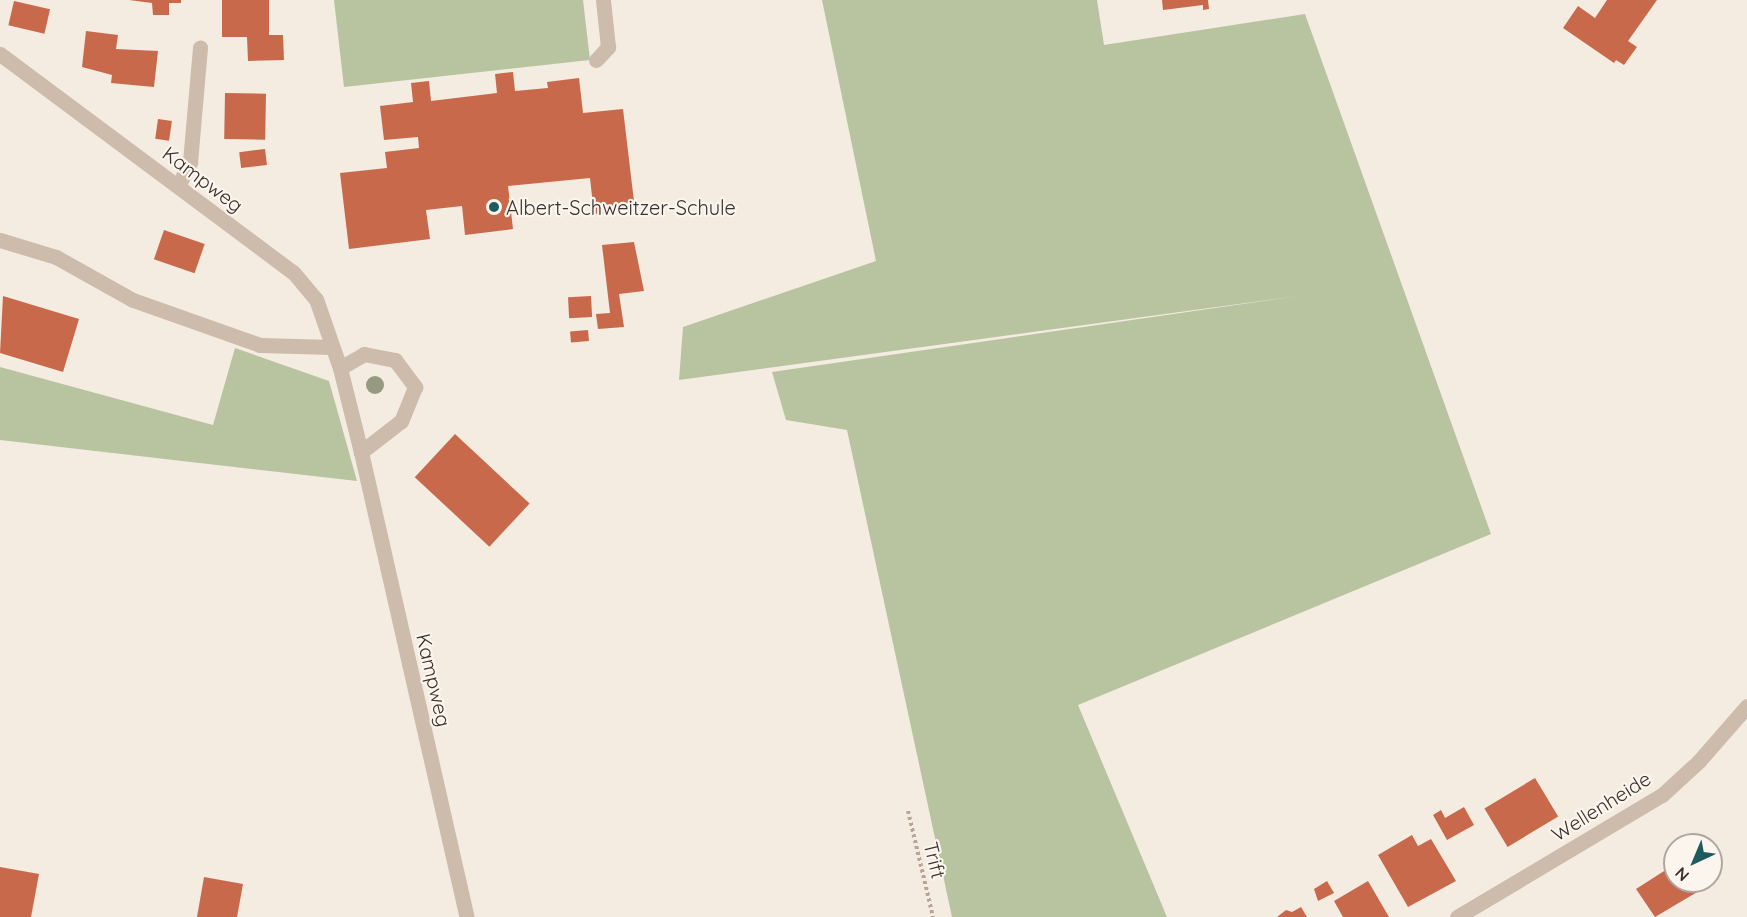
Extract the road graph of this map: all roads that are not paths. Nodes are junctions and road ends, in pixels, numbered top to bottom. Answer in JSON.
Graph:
{"nodes":[{"id":1,"x":603,"y":0,"type":"edge"},
{"id":2,"x":200,"y":47,"type":"dead end"},
{"id":3,"x":0,"y":54,"type":"edge"},
{"id":4,"x":596,"y":60,"type":"dead end"},
{"id":5,"x":178,"y":186,"type":"junction"},
{"id":6,"x":0,"y":240,"type":"edge"},
{"id":7,"x":332,"y":346,"type":"junction"},
{"id":8,"x":340,"y":368,"type":"junction"},
{"id":9,"x":361,"y":452,"type":"junction"},
{"id":10,"x":1747,"y":706,"type":"edge"},
{"id":11,"x":467,"y":917,"type":"edge"},
{"id":12,"x":1457,"y":917,"type":"edge"}],
"edges":[{"from":1,"to":4,"type":"street"},
{"from":2,"to":5,"type":"street"},
{"from":3,"to":5,"type":"street","name":"Kampweg"},
{"from":5,"to":7,"type":"street","name":"Kampweg"},
{"from":6,"to":7,"type":"street"},
{"from":7,"to":8,"type":"street","name":"Kampweg"},
{"from":8,"to":9,"type":"street","name":"Kampweg"},
{"from":8,"to":9,"type":"street"},
{"from":9,"to":11,"type":"street","name":"Kampweg"},
{"from":10,"to":12,"type":"street","name":"Wellenheide"}]}
